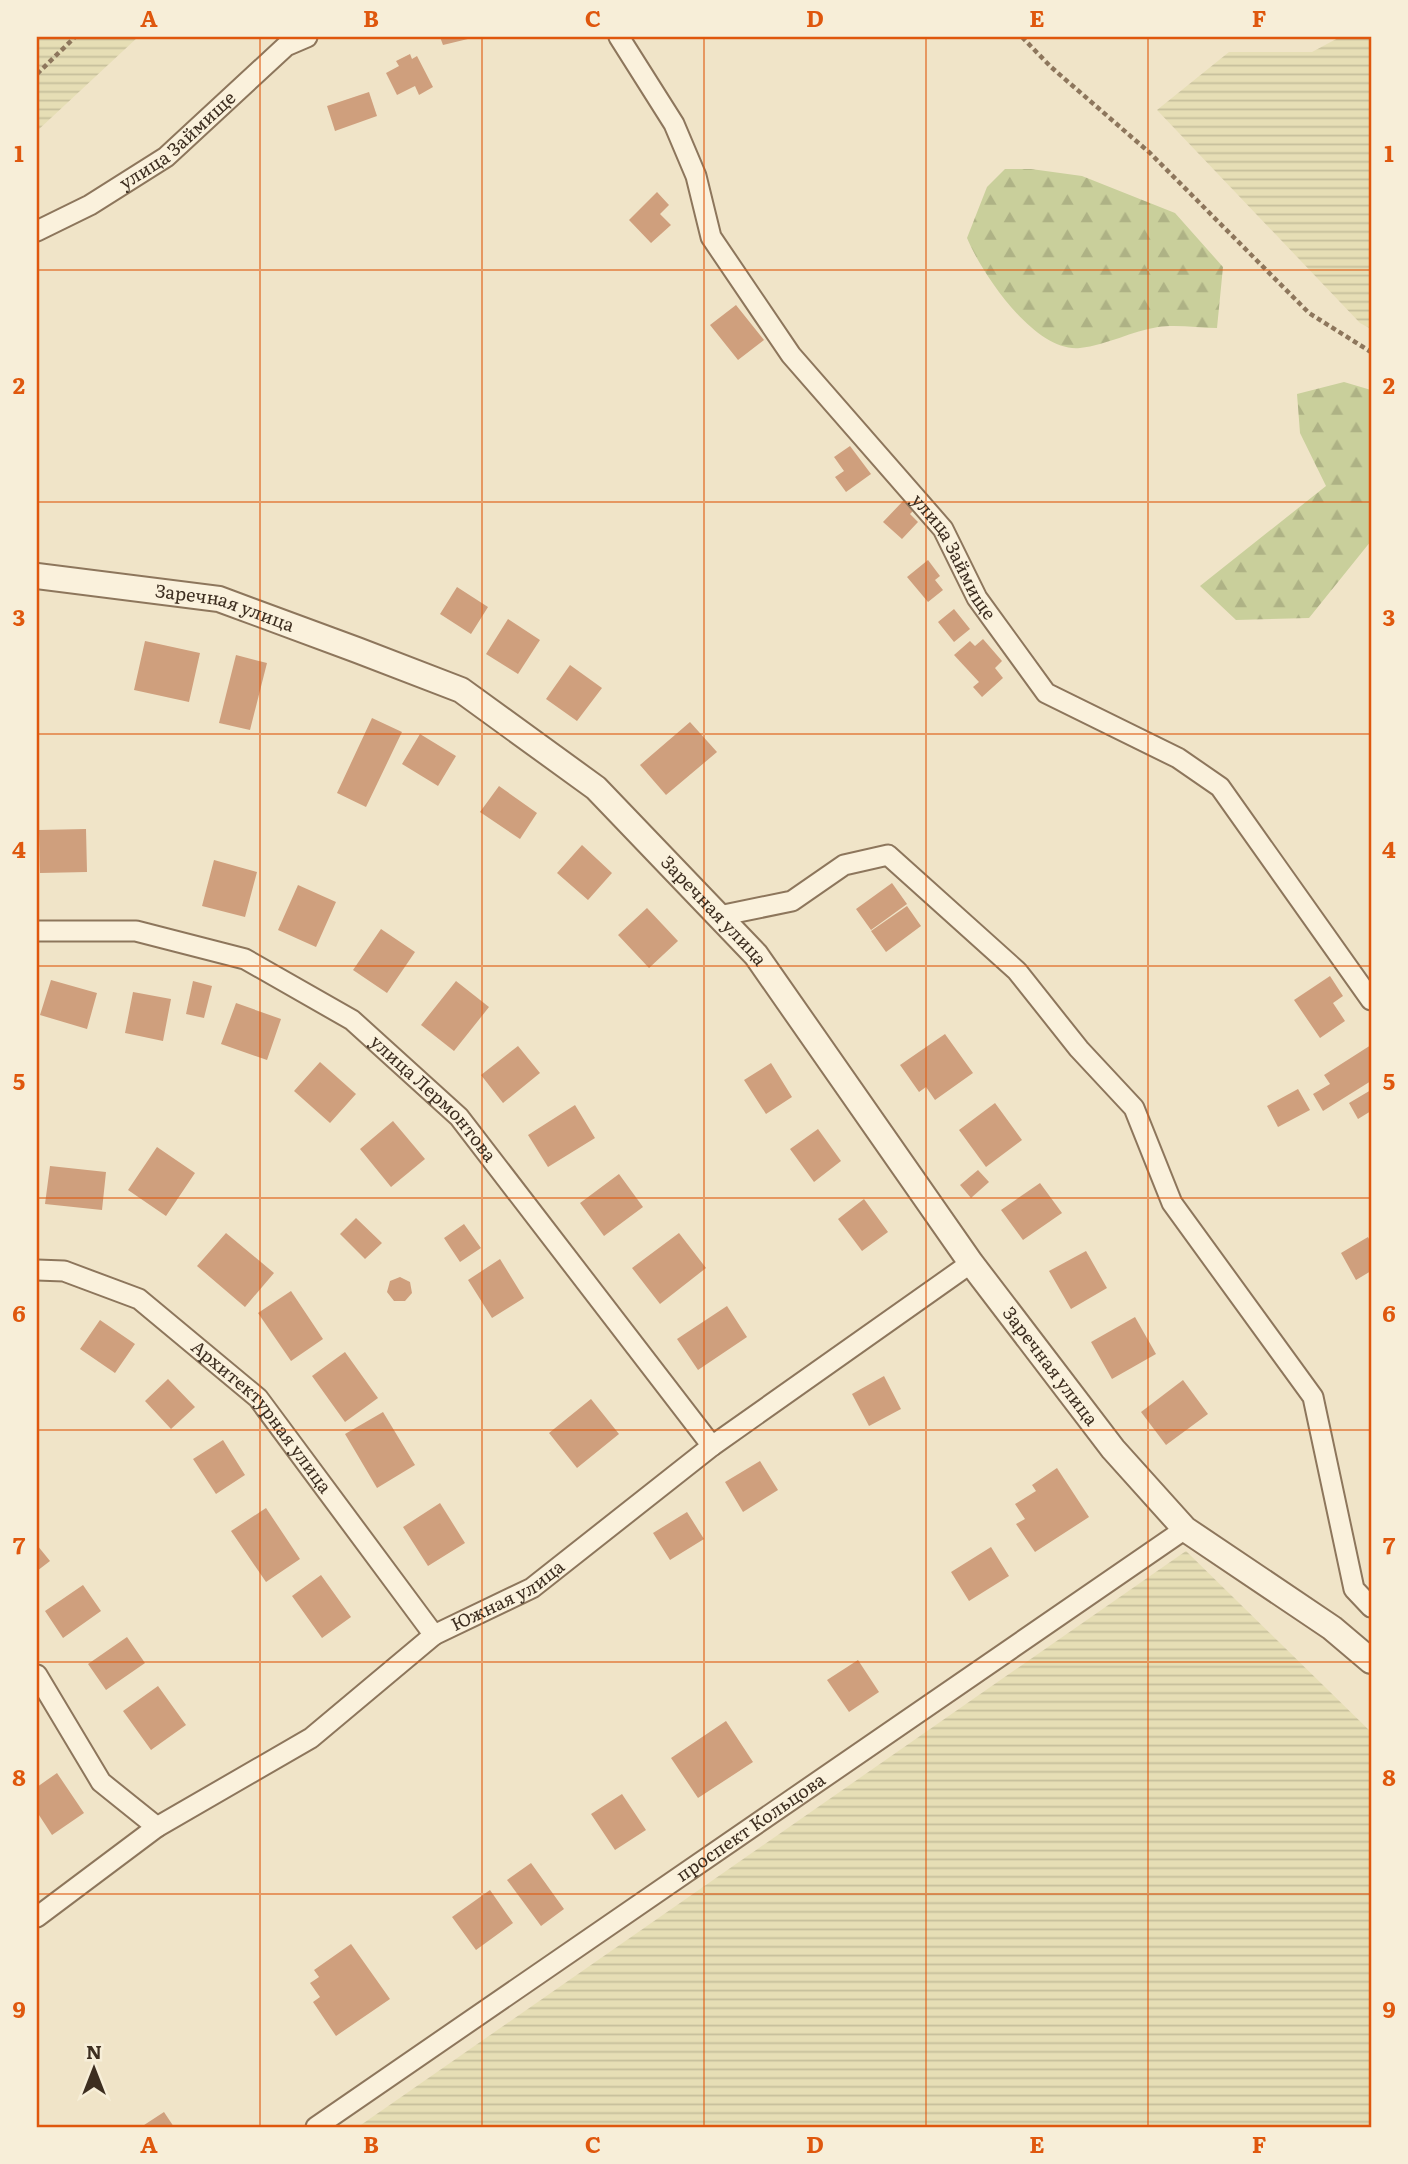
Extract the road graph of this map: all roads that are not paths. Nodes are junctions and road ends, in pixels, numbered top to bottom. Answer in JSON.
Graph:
{"nodes":[{"id":1,"x":307,"y":37,"type":"edge"},
{"id":2,"x":618,"y":37,"type":"edge"},
{"id":3,"x":37,"y":231,"type":"edge"},
{"id":4,"x":37,"y":576,"type":"edge"},
{"id":5,"x":719,"y":916,"type":"junction"},
{"id":6,"x":37,"y":931,"type":"edge"},
{"id":7,"x":1371,"y":1000,"type":"edge"},
{"id":8,"x":971,"y":1264,"type":"junction"},
{"id":9,"x":37,"y":1270,"type":"edge"},
{"id":10,"x":712,"y":1446,"type":"junction"},
{"id":11,"x":1185,"y":1529,"type":"junction"},
{"id":12,"x":1371,"y":1607,"type":"edge"},
{"id":13,"x":434,"y":1635,"type":"junction"},
{"id":14,"x":1371,"y":1661,"type":"edge"},
{"id":15,"x":37,"y":1675,"type":"edge"},
{"id":16,"x":157,"y":1827,"type":"junction"},
{"id":17,"x":37,"y":1917,"type":"edge"},
{"id":18,"x":316,"y":2127,"type":"edge"}],
"edges":[{"from":1,"to":3,"type":"street","name":"улица Займище"},
{"from":2,"to":7,"type":"street","name":"улица Займище"},
{"from":4,"to":5,"type":"street","name":"Заречная улица"},
{"from":5,"to":8,"type":"street","name":"Заречная улица"},
{"from":5,"to":12,"type":"street"},
{"from":6,"to":10,"type":"street","name":"улица Лермонтова"},
{"from":8,"to":10,"type":"street","name":"Южная улица"},
{"from":8,"to":11,"type":"street","name":"Заречная улица"},
{"from":9,"to":13,"type":"street","name":"Архитектурная улица"},
{"from":10,"to":13,"type":"street","name":"Южная улица"},
{"from":11,"to":14,"type":"street","name":"Заречная улица"},
{"from":11,"to":18,"type":"street","name":"проспект Кольцова"},
{"from":13,"to":16,"type":"street","name":"Южная улица"},
{"from":15,"to":16,"type":"street"},
{"from":16,"to":17,"type":"street","name":"Южная улица"}]}
